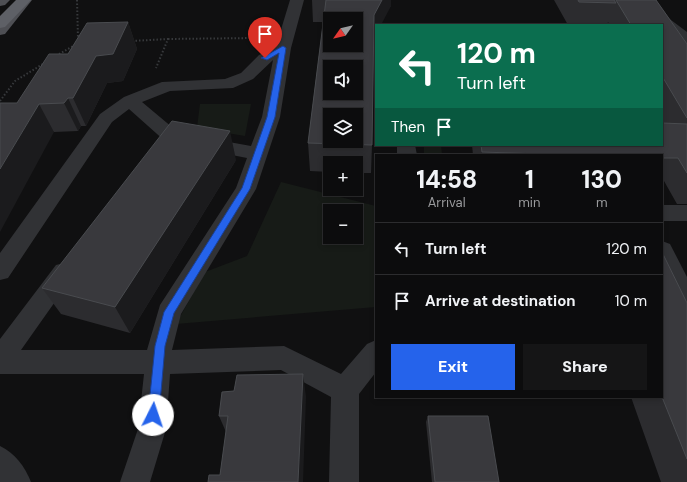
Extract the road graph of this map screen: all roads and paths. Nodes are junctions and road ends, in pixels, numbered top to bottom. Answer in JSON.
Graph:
{"nodes":[{"id":1,"x":3,"y":0,"type":"edge"},
{"id":2,"x":25,"y":0,"type":"edge"},
{"id":3,"x":77,"y":0,"type":"edge"},
{"id":4,"x":297,"y":0,"type":"edge"},
{"id":5,"x":616,"y":0,"type":"edge"},
{"id":6,"x":0,"y":2,"type":"edge"},
{"id":7,"x":0,"y":24,"type":"edge"},
{"id":8,"x":0,"y":31,"type":"edge"},
{"id":9,"x":684,"y":33,"type":"edge"},
{"id":10,"x":168,"y":39,"type":"junction"},
{"id":11,"x":130,"y":41,"type":"dead end"},
{"id":12,"x":284,"y":43,"type":"junction"},
{"id":13,"x":53,"y":58,"type":"edge"},
{"id":14,"x":46,"y":62,"type":"edge"},
{"id":15,"x":156,"y":69,"type":"dead end"},
{"id":16,"x":0,"y":101,"type":"edge"},
{"id":17,"x":130,"y":101,"type":"junction"},
{"id":18,"x":173,"y":138,"type":"junction"},
{"id":19,"x":154,"y":152,"type":"edge"},
{"id":20,"x":259,"y":154,"type":"junction"},
{"id":21,"x":663,"y":213,"type":"edge"},
{"id":22,"x":687,"y":213,"type":"edge"},
{"id":23,"x":663,"y":252,"type":"edge"},
{"id":24,"x":75,"y":258,"type":"edge"},
{"id":25,"x":0,"y":271,"type":"edge"},
{"id":26,"x":687,"y":301,"type":"edge"},
{"id":27,"x":375,"y":353,"type":"edge"},
{"id":28,"x":0,"y":360,"type":"edge"},
{"id":29,"x":158,"y":362,"type":"junction"},
{"id":30,"x":345,"y":390,"type":"junction"},
{"id":31,"x":0,"y":461,"type":"edge"},
{"id":32,"x":16,"y":482,"type":"edge"},
{"id":33,"x":135,"y":482,"type":"edge"},
{"id":34,"x":344,"y":482,"type":"edge"}],
"edges":[{"from":1,"to":6,"type":"main road"},
{"from":2,"to":7,"type":"highway"},
{"from":2,"to":8,"type":"main road"},
{"from":3,"to":13,"type":"path"},
{"from":4,"to":12,"type":"street"},
{"from":5,"to":9,"type":"street"},
{"from":10,"to":11,"type":"path"},
{"from":10,"to":12,"type":"path"},
{"from":10,"to":15,"type":"path"},
{"from":12,"to":17,"type":"street"},
{"from":12,"to":20,"type":"street"},
{"from":14,"to":16,"type":"path"},
{"from":17,"to":18,"type":"street"},
{"from":17,"to":25,"type":"street"},
{"from":18,"to":19,"type":"street"},
{"from":18,"to":20,"type":"street"},
{"from":20,"to":29,"type":"street"},
{"from":21,"to":22,"type":"street"},
{"from":23,"to":26,"type":"street"},
{"from":24,"to":28,"type":"street"},
{"from":27,"to":30,"type":"street"},
{"from":28,"to":29,"type":"street"},
{"from":29,"to":30,"type":"street"},
{"from":29,"to":33,"type":"street"},
{"from":30,"to":34,"type":"street"},
{"from":31,"to":32,"type":"street"}]}
